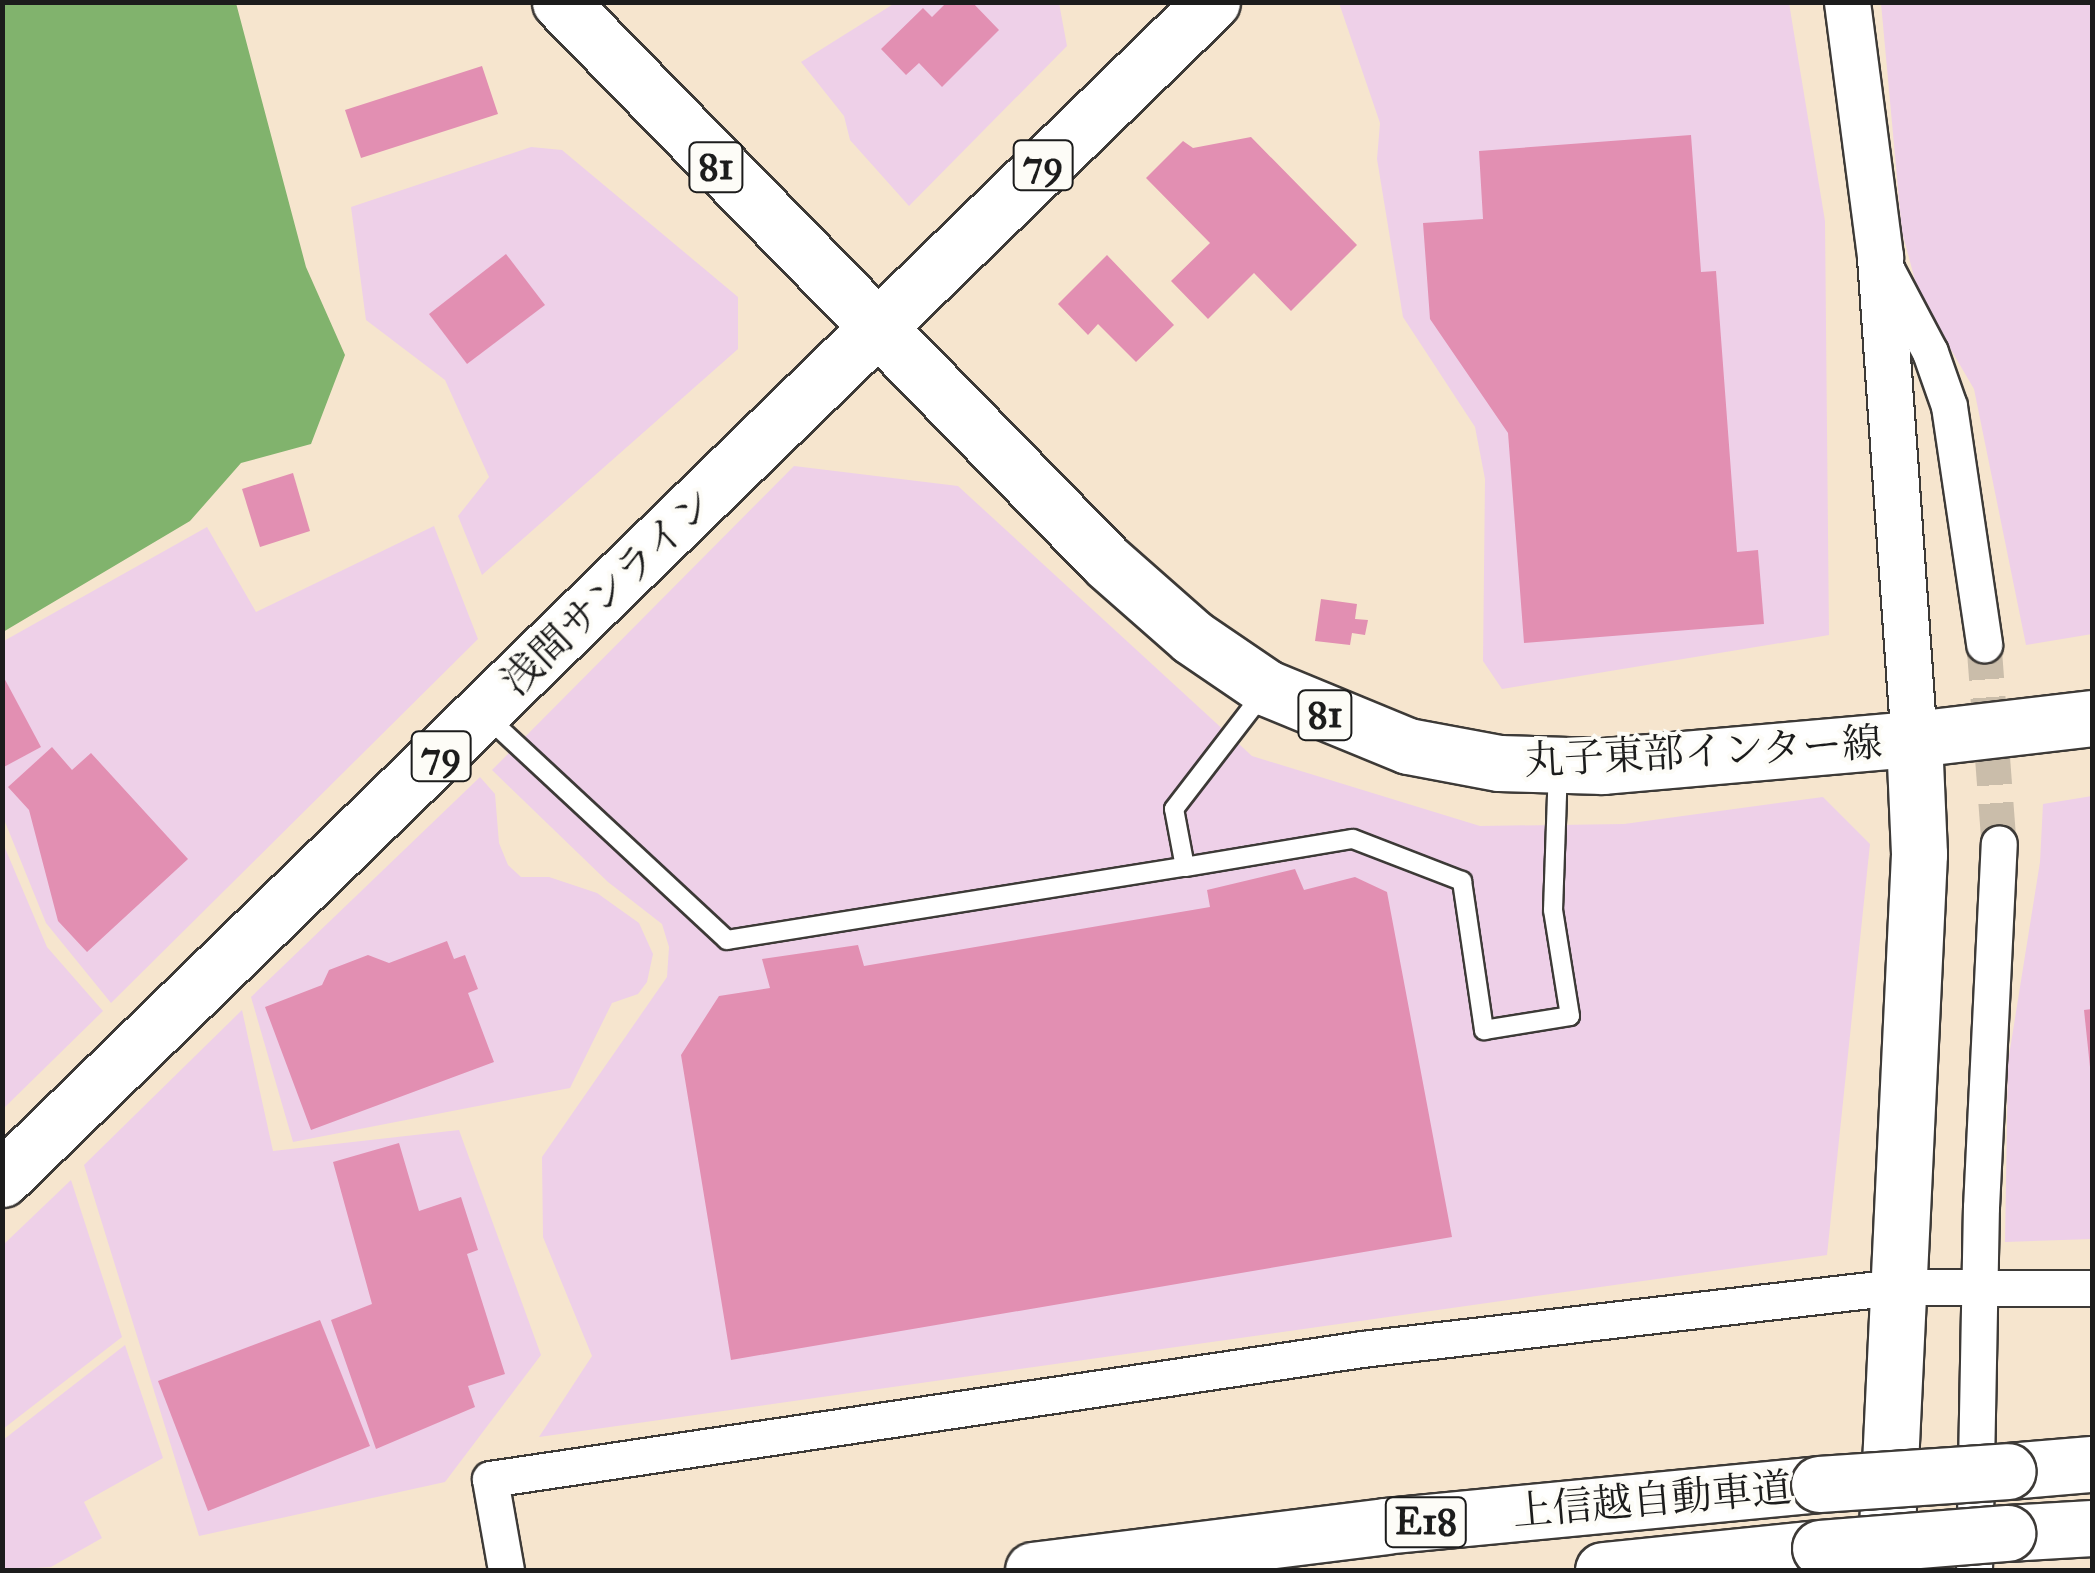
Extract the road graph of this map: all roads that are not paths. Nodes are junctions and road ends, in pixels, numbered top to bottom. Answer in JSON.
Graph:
{"nodes":[{"id":1,"x":560,"y":2,"type":"edge"},
{"id":2,"x":1212,"y":2,"type":"edge"},
{"id":3,"x":1848,"y":2,"type":"edge"},
{"id":4,"x":1880,"y":258,"type":"junction"},
{"id":5,"x":874,"y":328,"type":"junction"},
{"id":6,"x":1984,"y":644,"type":"tunnel mouth"},
{"id":7,"x":1267,"y":688,"type":"junction"},
{"id":8,"x":484,"y":714,"type":"junction"},
{"id":9,"x":2092,"y":718,"type":"edge"},
{"id":10,"x":1914,"y":739,"type":"junction"},
{"id":11,"x":1558,"y":766,"type":"junction"},
{"id":12,"x":1999,"y":843,"type":"tunnel mouth"},
{"id":13,"x":1184,"y":867,"type":"junction"},
{"id":14,"x":2,"y":1180,"type":"edge"},
{"id":15,"x":1895,"y":1287,"type":"junction"},
{"id":16,"x":1980,"y":1288,"type":"junction"},
{"id":17,"x":2092,"y":1288,"type":"edge"},
{"id":18,"x":2092,"y":1464,"type":"edge"},
{"id":19,"x":2092,"y":1528,"type":"edge"},
{"id":20,"x":1990,"y":1552,"type":"edge"},
{"id":21,"x":506,"y":1570,"type":"edge"},
{"id":22,"x":1033,"y":1570,"type":"edge"},
{"id":23,"x":1603,"y":1570,"type":"edge"},
{"id":24,"x":1885,"y":1570,"type":"edge"}],
"edges":[{"from":1,"to":5,"type":"main road","number":"81"},
{"from":2,"to":5,"type":"main road","name":"浅間サンライン","number":"79"},
{"from":3,"to":4,"type":"street"},
{"from":4,"to":6,"type":"street"},
{"from":4,"to":10,"type":"street"},
{"from":5,"to":7,"type":"main road","name":"丸子東部インター線","number":"81"},
{"from":5,"to":8,"type":"main road","name":"浅間サンライン","number":"79"},
{"from":7,"to":11,"type":"main road","name":"丸子東部インター線","number":"81"},
{"from":7,"to":13,"type":"lane"},
{"from":8,"to":13,"type":"lane"},
{"from":8,"to":14,"type":"main road","name":"浅間サンライン","number":"79"},
{"from":9,"to":10,"type":"main road"},
{"from":10,"to":11,"type":"main road","name":"丸子東部インター線","number":"81"},
{"from":10,"to":15,"type":"main road","name":"丸子東部インター線"},
{"from":11,"to":13,"type":"lane"},
{"from":12,"to":16,"type":"street"},
{"from":15,"to":16,"type":"street"},
{"from":15,"to":21,"type":"street"},
{"from":15,"to":24,"type":"main road","name":"丸子東部インター線"},
{"from":16,"to":17,"type":"street"},
{"from":16,"to":20,"type":"street"},
{"from":18,"to":22,"type":"main road","name":"上信越自動車道","number":"E18","bridge":true},
{"from":19,"to":20,"type":"main road","name":"上信越自動車道"},
{"from":20,"to":23,"type":"main road","name":"上信越自動車道","bridge":true}]}
